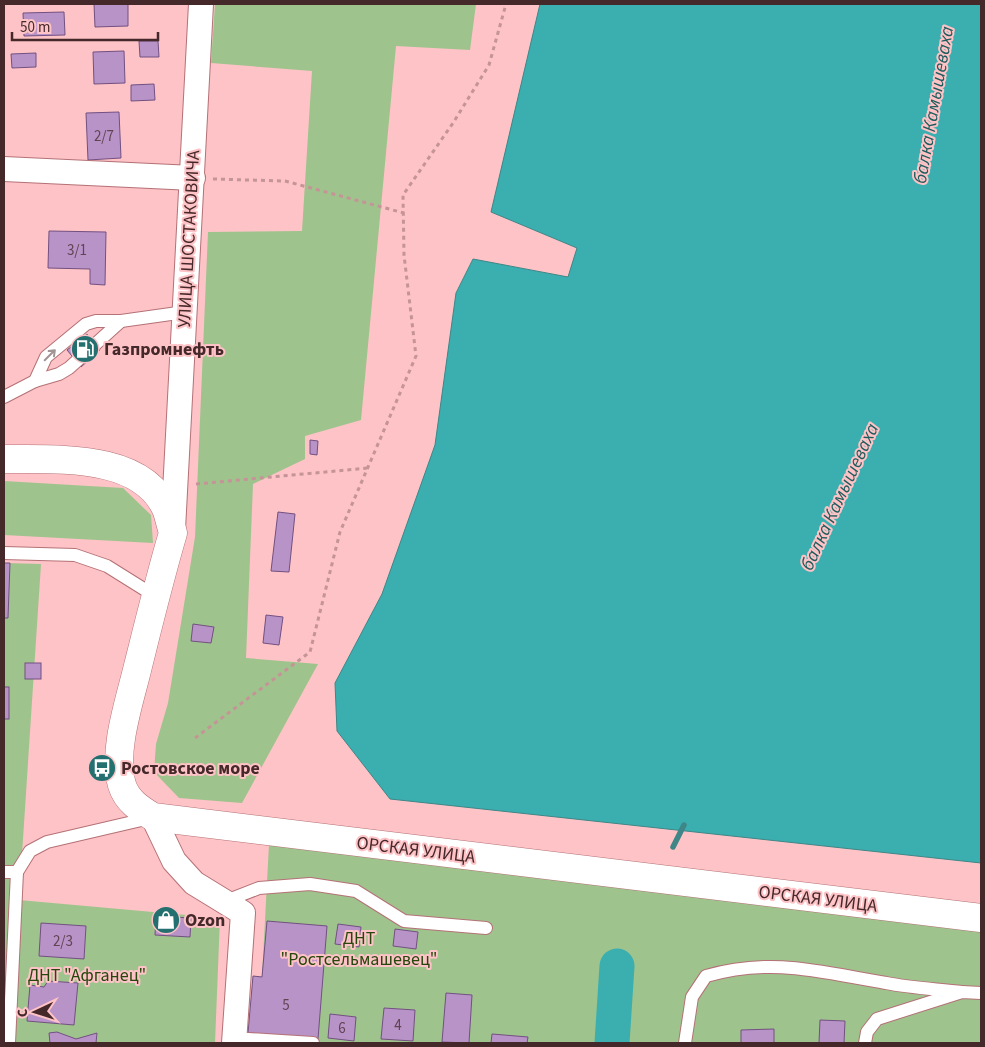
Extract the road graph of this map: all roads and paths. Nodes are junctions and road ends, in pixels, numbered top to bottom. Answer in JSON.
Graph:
{"nodes":[{"id":1,"x":201,"y":4,"type":"edge"},
{"id":2,"x":506,"y":4,"type":"edge"},
{"id":3,"x":4,"y":169,"type":"edge"},
{"id":4,"x":193,"y":178,"type":"junction"},
{"id":5,"x":404,"y":213,"type":"junction"},
{"id":6,"x":185,"y":312,"type":"junction"},
{"id":7,"x":121,"y":321,"type":"junction"},
{"id":8,"x":35,"y":381,"type":"junction"},
{"id":9,"x":4,"y":397,"type":"edge"},
{"id":10,"x":4,"y":459,"type":"edge"},
{"id":11,"x":368,"y":468,"type":"junction"},
{"id":12,"x":175,"y":486,"type":"junction"},
{"id":13,"x":173,"y":534,"type":"junction"},
{"id":14,"x":4,"y":553,"type":"edge"},
{"id":15,"x":155,"y":596,"type":"junction"},
{"id":16,"x":195,"y":738,"type":"dead end"},
{"id":17,"x":153,"y":817,"type":"junction"},
{"id":18,"x":10,"y":872,"type":"edge"},
{"id":19,"x":223,"y":902,"type":"junction"},
{"id":20,"x":981,"y":918,"type":"edge"},
{"id":21,"x":486,"y":928,"type":"dead end"},
{"id":22,"x":962,"y":992,"type":"junction"},
{"id":23,"x":981,"y":993,"type":"edge"},
{"id":24,"x":234,"y":1040,"type":"edge"},
{"id":25,"x":10,"y":1043,"type":"edge"},
{"id":26,"x":313,"y":1043,"type":"edge"},
{"id":27,"x":685,"y":1043,"type":"edge"},
{"id":28,"x":865,"y":1043,"type":"edge"}],
"edges":[{"from":1,"to":4,"type":"street","name":"УЛИЦА ШОСТАКОВИЧА"},
{"from":2,"to":5,"type":"path"},
{"from":3,"to":4,"type":"street"},
{"from":4,"to":5,"type":"path"},
{"from":4,"to":6,"type":"street","name":"УЛИЦА ШОСТАКОВИЧА"},
{"from":5,"to":11,"type":"path"},
{"from":6,"to":7,"type":"lane"},
{"from":6,"to":12,"type":"street","name":"УЛИЦА ШОСТАКОВИЧА"},
{"from":7,"to":8,"type":"lane"},
{"from":8,"to":7,"type":"lane","one_way":true},
{"from":8,"to":9,"type":"lane"},
{"from":10,"to":13,"type":"main road"},
{"from":11,"to":12,"type":"path"},
{"from":11,"to":16,"type":"path"},
{"from":12,"to":13,"type":"street","name":"УЛИЦА ШОСТАКОВИЧА"},
{"from":13,"to":15,"type":"main road","name":"ОРСКАЯ УЛИЦА"},
{"from":14,"to":15,"type":"lane"},
{"from":15,"to":17,"type":"main road","name":"ОРСКАЯ УЛИЦА"},
{"from":17,"to":18,"type":"lane"},
{"from":17,"to":19,"type":"street"},
{"from":17,"to":20,"type":"main road","name":"ОРСКАЯ УЛИЦА"},
{"from":18,"to":25,"type":"lane"},
{"from":19,"to":21,"type":"lane"},
{"from":19,"to":24,"type":"street"},
{"from":22,"to":23,"type":"lane"},
{"from":22,"to":27,"type":"lane"},
{"from":22,"to":28,"type":"lane"},
{"from":24,"to":26,"type":"lane"}]}
